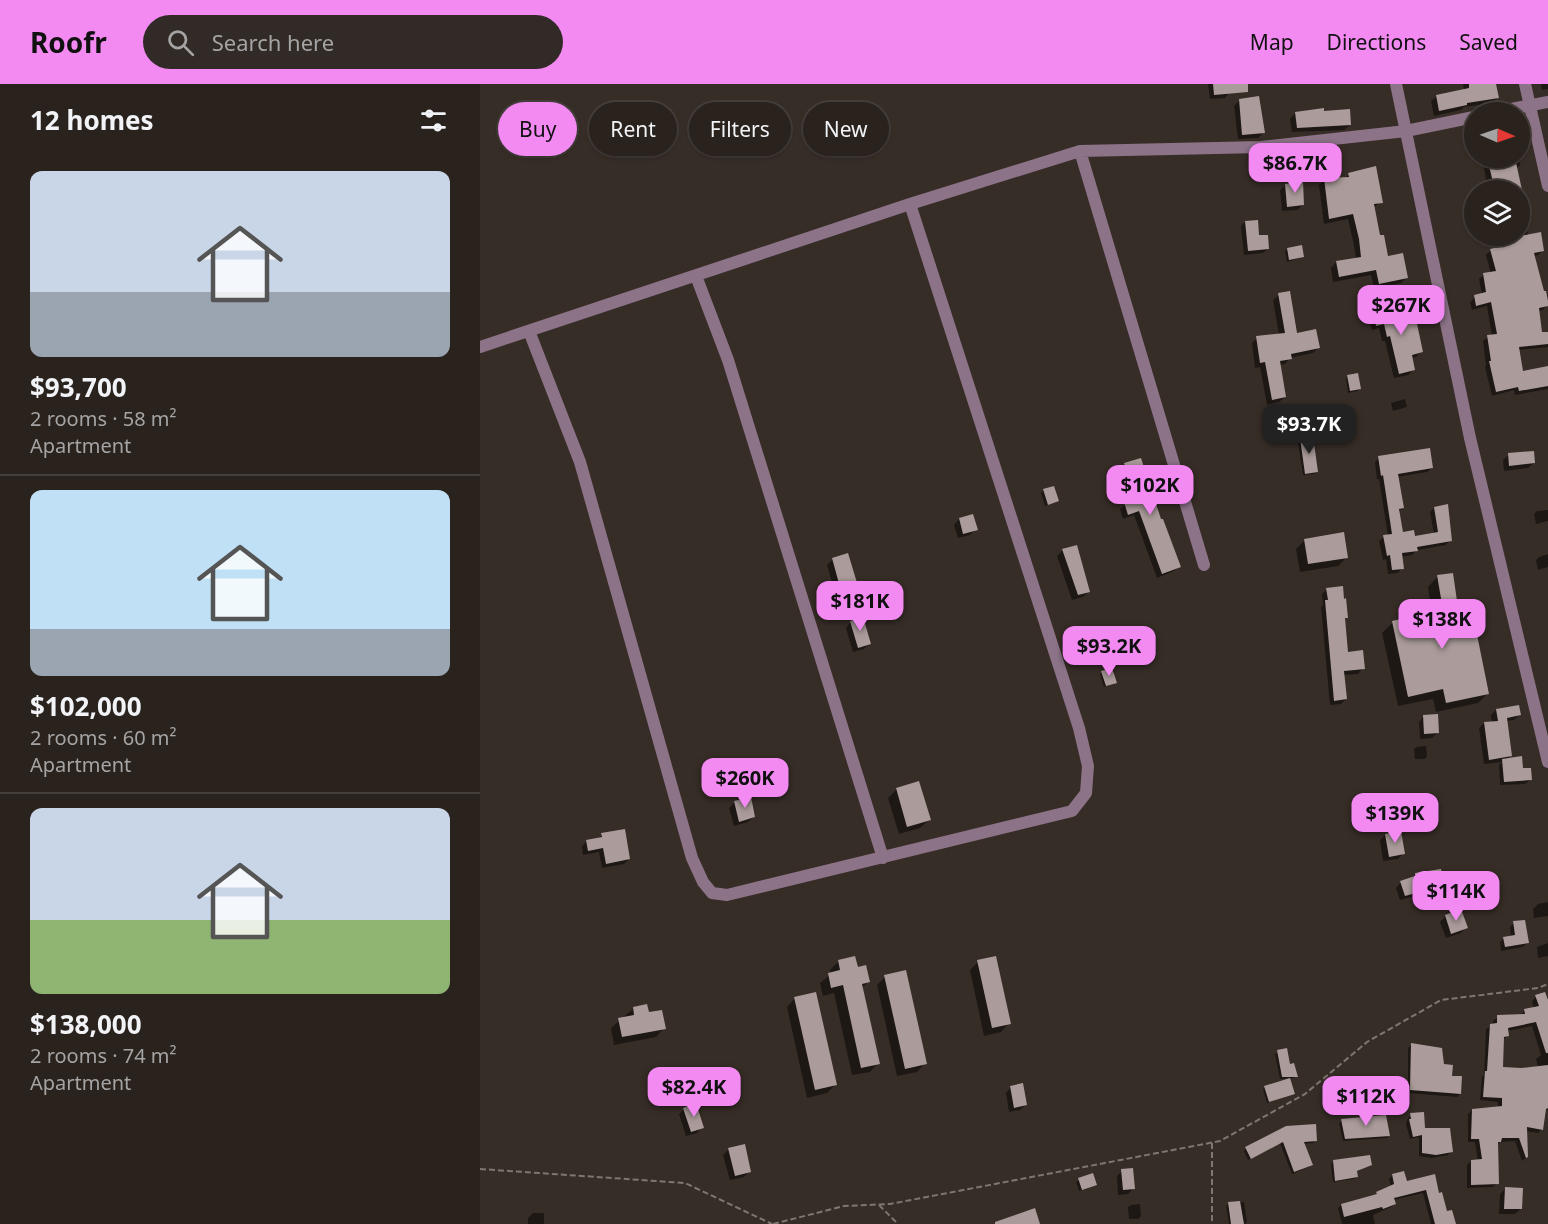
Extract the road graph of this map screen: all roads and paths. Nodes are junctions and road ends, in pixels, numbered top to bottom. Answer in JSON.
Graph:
{"nodes":[{"id":1,"x":1396,"y":84,"type":"edge"},
{"id":2,"x":1525,"y":84,"type":"edge"},
{"id":3,"x":1528,"y":102,"type":"edge"},
{"id":4,"x":1548,"y":102,"type":"edge"},
{"id":5,"x":1530,"y":106,"type":"edge"},
{"id":6,"x":1530,"y":110,"type":"edge"},
{"id":7,"x":1464,"y":119,"type":"edge"},
{"id":8,"x":1406,"y":131,"type":"junction"},
{"id":9,"x":1080,"y":151,"type":"junction"},
{"id":10,"x":1548,"y":186,"type":"edge"},
{"id":11,"x":910,"y":204,"type":"junction"},
{"id":12,"x":696,"y":276,"type":"junction"},
{"id":13,"x":530,"y":331,"type":"junction"},
{"id":14,"x":480,"y":347,"type":"edge"},
{"id":15,"x":1204,"y":565,"type":"dead end"},
{"id":16,"x":1548,"y":762,"type":"edge"},
{"id":17,"x":883,"y":858,"type":"junction"},
{"id":18,"x":1548,"y":984,"type":"edge"},
{"id":19,"x":1212,"y":1143,"type":"junction"},
{"id":20,"x":480,"y":1169,"type":"edge"},
{"id":21,"x":879,"y":1205,"type":"junction"},
{"id":22,"x":772,"y":1224,"type":"edge"},
{"id":23,"x":898,"y":1224,"type":"edge"},
{"id":24,"x":1212,"y":1224,"type":"edge"}],
"edges":[{"from":1,"to":8,"type":"street"},
{"from":2,"to":3,"type":"street"},
{"from":4,"to":5,"type":"street"},
{"from":6,"to":10,"type":"street"},
{"from":7,"to":8,"type":"street"},
{"from":8,"to":9,"type":"street"},
{"from":8,"to":16,"type":"street"},
{"from":9,"to":11,"type":"street"},
{"from":9,"to":15,"type":"street"},
{"from":11,"to":12,"type":"street"},
{"from":11,"to":17,"type":"street"},
{"from":12,"to":13,"type":"street"},
{"from":12,"to":17,"type":"street"},
{"from":13,"to":14,"type":"street"},
{"from":13,"to":17,"type":"street"},
{"from":18,"to":19,"type":"path"},
{"from":19,"to":21,"type":"path"},
{"from":19,"to":24,"type":"path"},
{"from":20,"to":22,"type":"path"},
{"from":21,"to":22,"type":"path"},
{"from":21,"to":23,"type":"path"}]}
